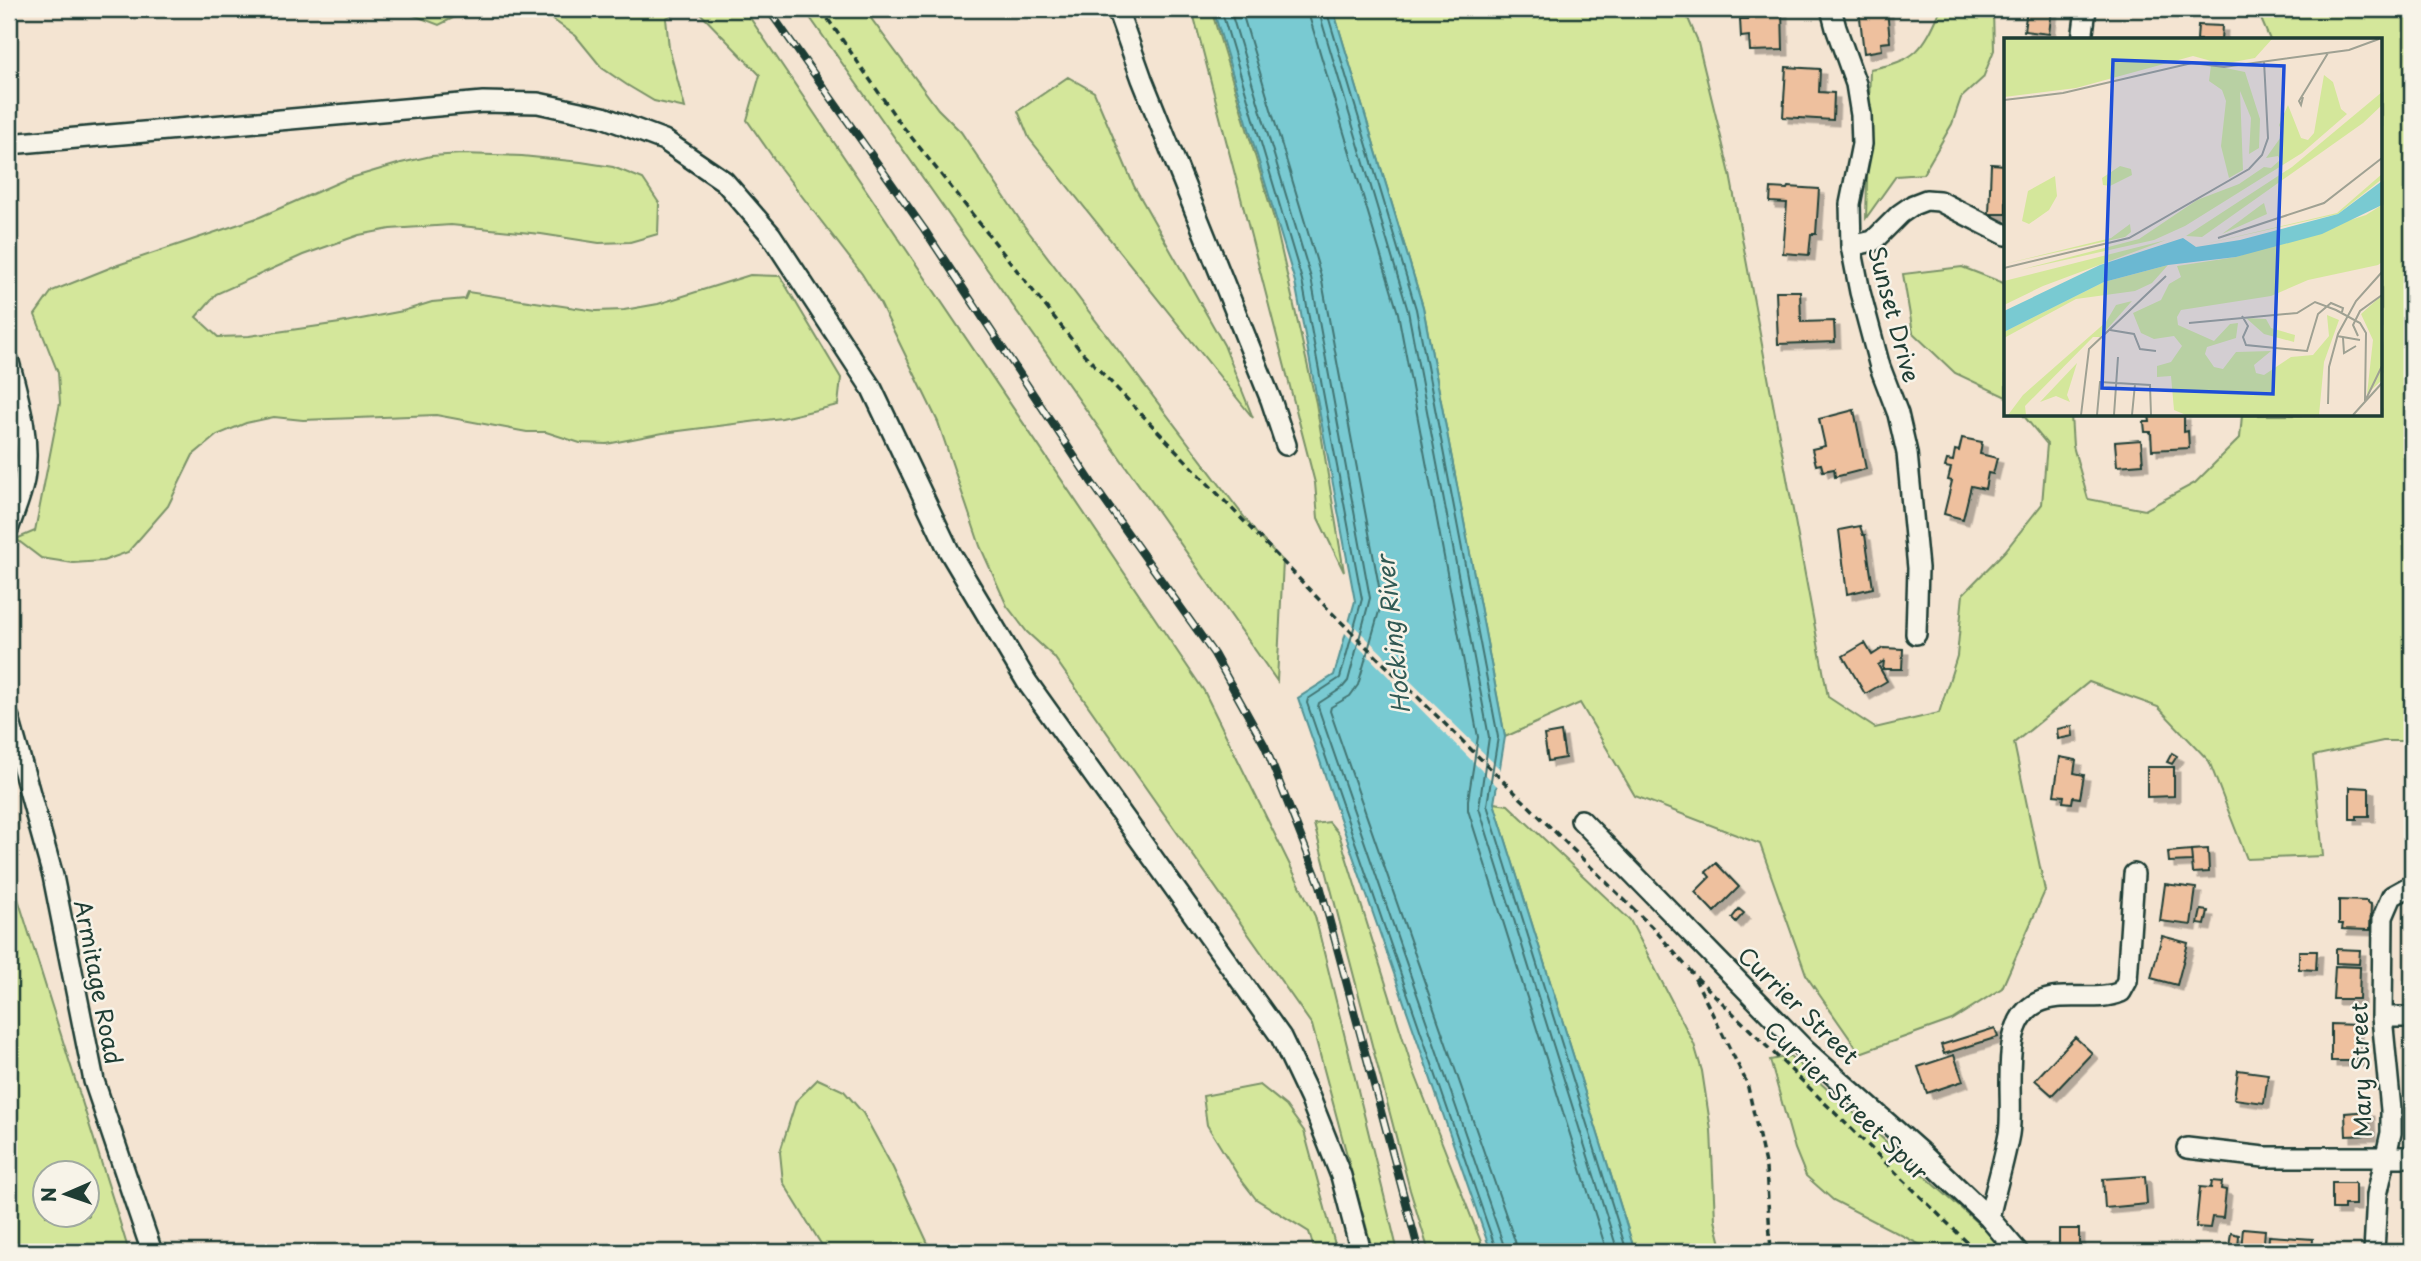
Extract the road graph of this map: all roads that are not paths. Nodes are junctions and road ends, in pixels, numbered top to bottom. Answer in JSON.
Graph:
{"nodes":[{"id":1,"x":1117,"y":9,"type":"edge"},
{"id":2,"x":1832,"y":9,"type":"edge"},
{"id":3,"x":2086,"y":9,"type":"edge"},
{"id":4,"x":2082,"y":38,"type":"edge"},
{"id":5,"x":9,"y":144,"type":"edge"},
{"id":6,"x":2004,"y":234,"type":"edge"},
{"id":7,"x":1851,"y":246,"type":"junction"},
{"id":8,"x":9,"y":362,"type":"edge"},
{"id":9,"x":1286,"y":445,"type":"dead end"},
{"id":10,"x":9,"y":527,"type":"edge"},
{"id":11,"x":1916,"y":634,"type":"dead end"},
{"id":12,"x":9,"y":718,"type":"edge"},
{"id":13,"x":1581,"y":820,"type":"dead end"},
{"id":14,"x":2134,"y":874,"type":"dead end"},
{"id":15,"x":2405,"y":888,"type":"edge"},
{"id":16,"x":2382,"y":1017,"type":"junction"},
{"id":17,"x":2412,"y":1017,"type":"edge"},
{"id":18,"x":2187,"y":1148,"type":"dead end"},
{"id":19,"x":2412,"y":1157,"type":"edge"},
{"id":20,"x":2386,"y":1158,"type":"junction"},
{"id":21,"x":1989,"y":1218,"type":"junction"},
{"id":22,"x":152,"y":1252,"type":"edge"},
{"id":23,"x":1360,"y":1252,"type":"edge"},
{"id":24,"x":2018,"y":1252,"type":"edge"},
{"id":25,"x":2374,"y":1252,"type":"edge"}],
"edges":[{"from":1,"to":9,"type":"street"},
{"from":2,"to":7,"type":"street","name":"Sunset Drive"},
{"from":3,"to":4,"type":"street"},
{"from":5,"to":23,"type":"street"},
{"from":6,"to":7,"type":"street"},
{"from":7,"to":11,"type":"street","name":"Sunset Drive"},
{"from":8,"to":10,"type":"street"},
{"from":12,"to":22,"type":"street","name":"Armitage Road"},
{"from":13,"to":21,"type":"street","name":"Currier Street"},
{"from":14,"to":21,"type":"street"},
{"from":15,"to":16,"type":"street","name":"Mary Street"},
{"from":16,"to":17,"type":"street"},
{"from":16,"to":20,"type":"street","name":"Mary Street"},
{"from":18,"to":20,"type":"street"},
{"from":19,"to":20,"type":"street"},
{"from":20,"to":25,"type":"street","name":"Mary Street"},
{"from":21,"to":24,"type":"street","name":"Currier Street"}]}
